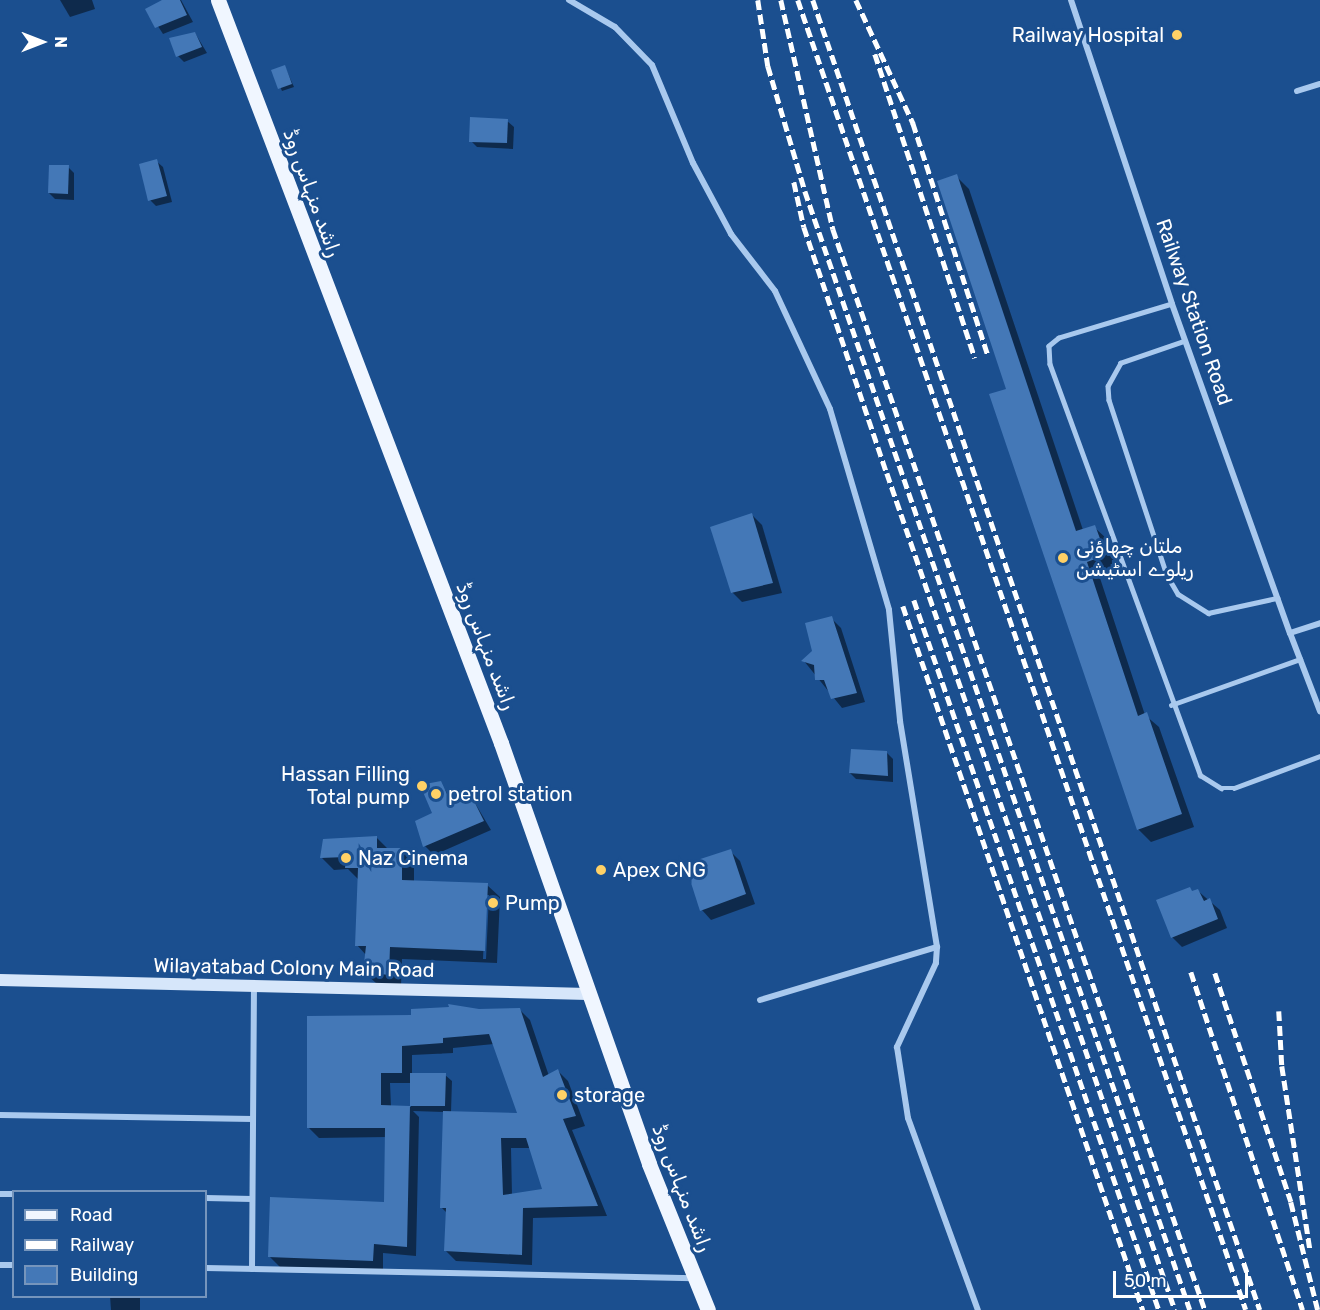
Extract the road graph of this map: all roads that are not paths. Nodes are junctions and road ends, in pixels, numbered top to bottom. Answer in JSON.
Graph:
{"nodes":[{"id":1,"x":218,"y":0,"type":"edge"},
{"id":2,"x":569,"y":0,"type":"edge"},
{"id":3,"x":1071,"y":0,"type":"edge"},
{"id":4,"x":1320,"y":84,"type":"edge"},
{"id":5,"x":1297,"y":91,"type":"dead end"},
{"id":6,"x":1172,"y":303,"type":"junction"},
{"id":7,"x":1185,"y":340,"type":"junction"},
{"id":8,"x":1277,"y":598,"type":"junction"},
{"id":9,"x":1320,"y":623,"type":"edge"},
{"id":10,"x":1290,"y":633,"type":"junction"},
{"id":11,"x":1300,"y":659,"type":"junction"},
{"id":12,"x":1172,"y":705,"type":"junction"},
{"id":13,"x":1320,"y":711,"type":"edge"},
{"id":14,"x":1320,"y":756,"type":"edge"},
{"id":15,"x":937,"y":946,"type":"junction"},
{"id":16,"x":0,"y":980,"type":"edge"},
{"id":17,"x":254,"y":987,"type":"junction"},
{"id":18,"x":588,"y":994,"type":"junction"},
{"id":19,"x":760,"y":1000,"type":"dead end"},
{"id":20,"x":0,"y":1114,"type":"edge"},
{"id":21,"x":253,"y":1119,"type":"junction"},
{"id":22,"x":207,"y":1198,"type":"edge"},
{"id":23,"x":252,"y":1199,"type":"junction"},
{"id":24,"x":207,"y":1268,"type":"edge"},
{"id":25,"x":252,"y":1269,"type":"junction"},
{"id":26,"x":695,"y":1278,"type":"junction"},
{"id":27,"x":708,"y":1310,"type":"edge"},
{"id":28,"x":978,"y":1310,"type":"edge"}],
"edges":[{"from":1,"to":18,"type":"main road","name":"راشد منہاس روڈ"},
{"from":2,"to":15,"type":"street"},
{"from":3,"to":6,"type":"street","name":"Railway Station Road"},
{"from":4,"to":5,"type":"street"},
{"from":6,"to":7,"type":"street","name":"Railway Station Road"},
{"from":6,"to":12,"type":"lane"},
{"from":7,"to":8,"type":"street","name":"Railway Station Road"},
{"from":7,"to":8,"type":"lane"},
{"from":8,"to":10,"type":"street","name":"Railway Station Road"},
{"from":9,"to":10,"type":"street"},
{"from":10,"to":11,"type":"street","name":"Railway Station Road"},
{"from":11,"to":12,"type":"lane"},
{"from":11,"to":13,"type":"street","name":"Railway Station Road"},
{"from":12,"to":14,"type":"lane"},
{"from":15,"to":19,"type":"street"},
{"from":15,"to":28,"type":"street"},
{"from":16,"to":17,"type":"street","name":"Wilayatabad Colony Main Road"},
{"from":17,"to":18,"type":"street","name":"Wilayatabad Colony Main Road"},
{"from":17,"to":21,"type":"street"},
{"from":18,"to":26,"type":"main road","name":"راشد منہاس روڈ"},
{"from":20,"to":21,"type":"street"},
{"from":21,"to":23,"type":"street"},
{"from":22,"to":23,"type":"street"},
{"from":23,"to":25,"type":"street"},
{"from":24,"to":25,"type":"street"},
{"from":25,"to":26,"type":"street"},
{"from":26,"to":27,"type":"main road","name":"راشد منہاس روڈ"}]}
